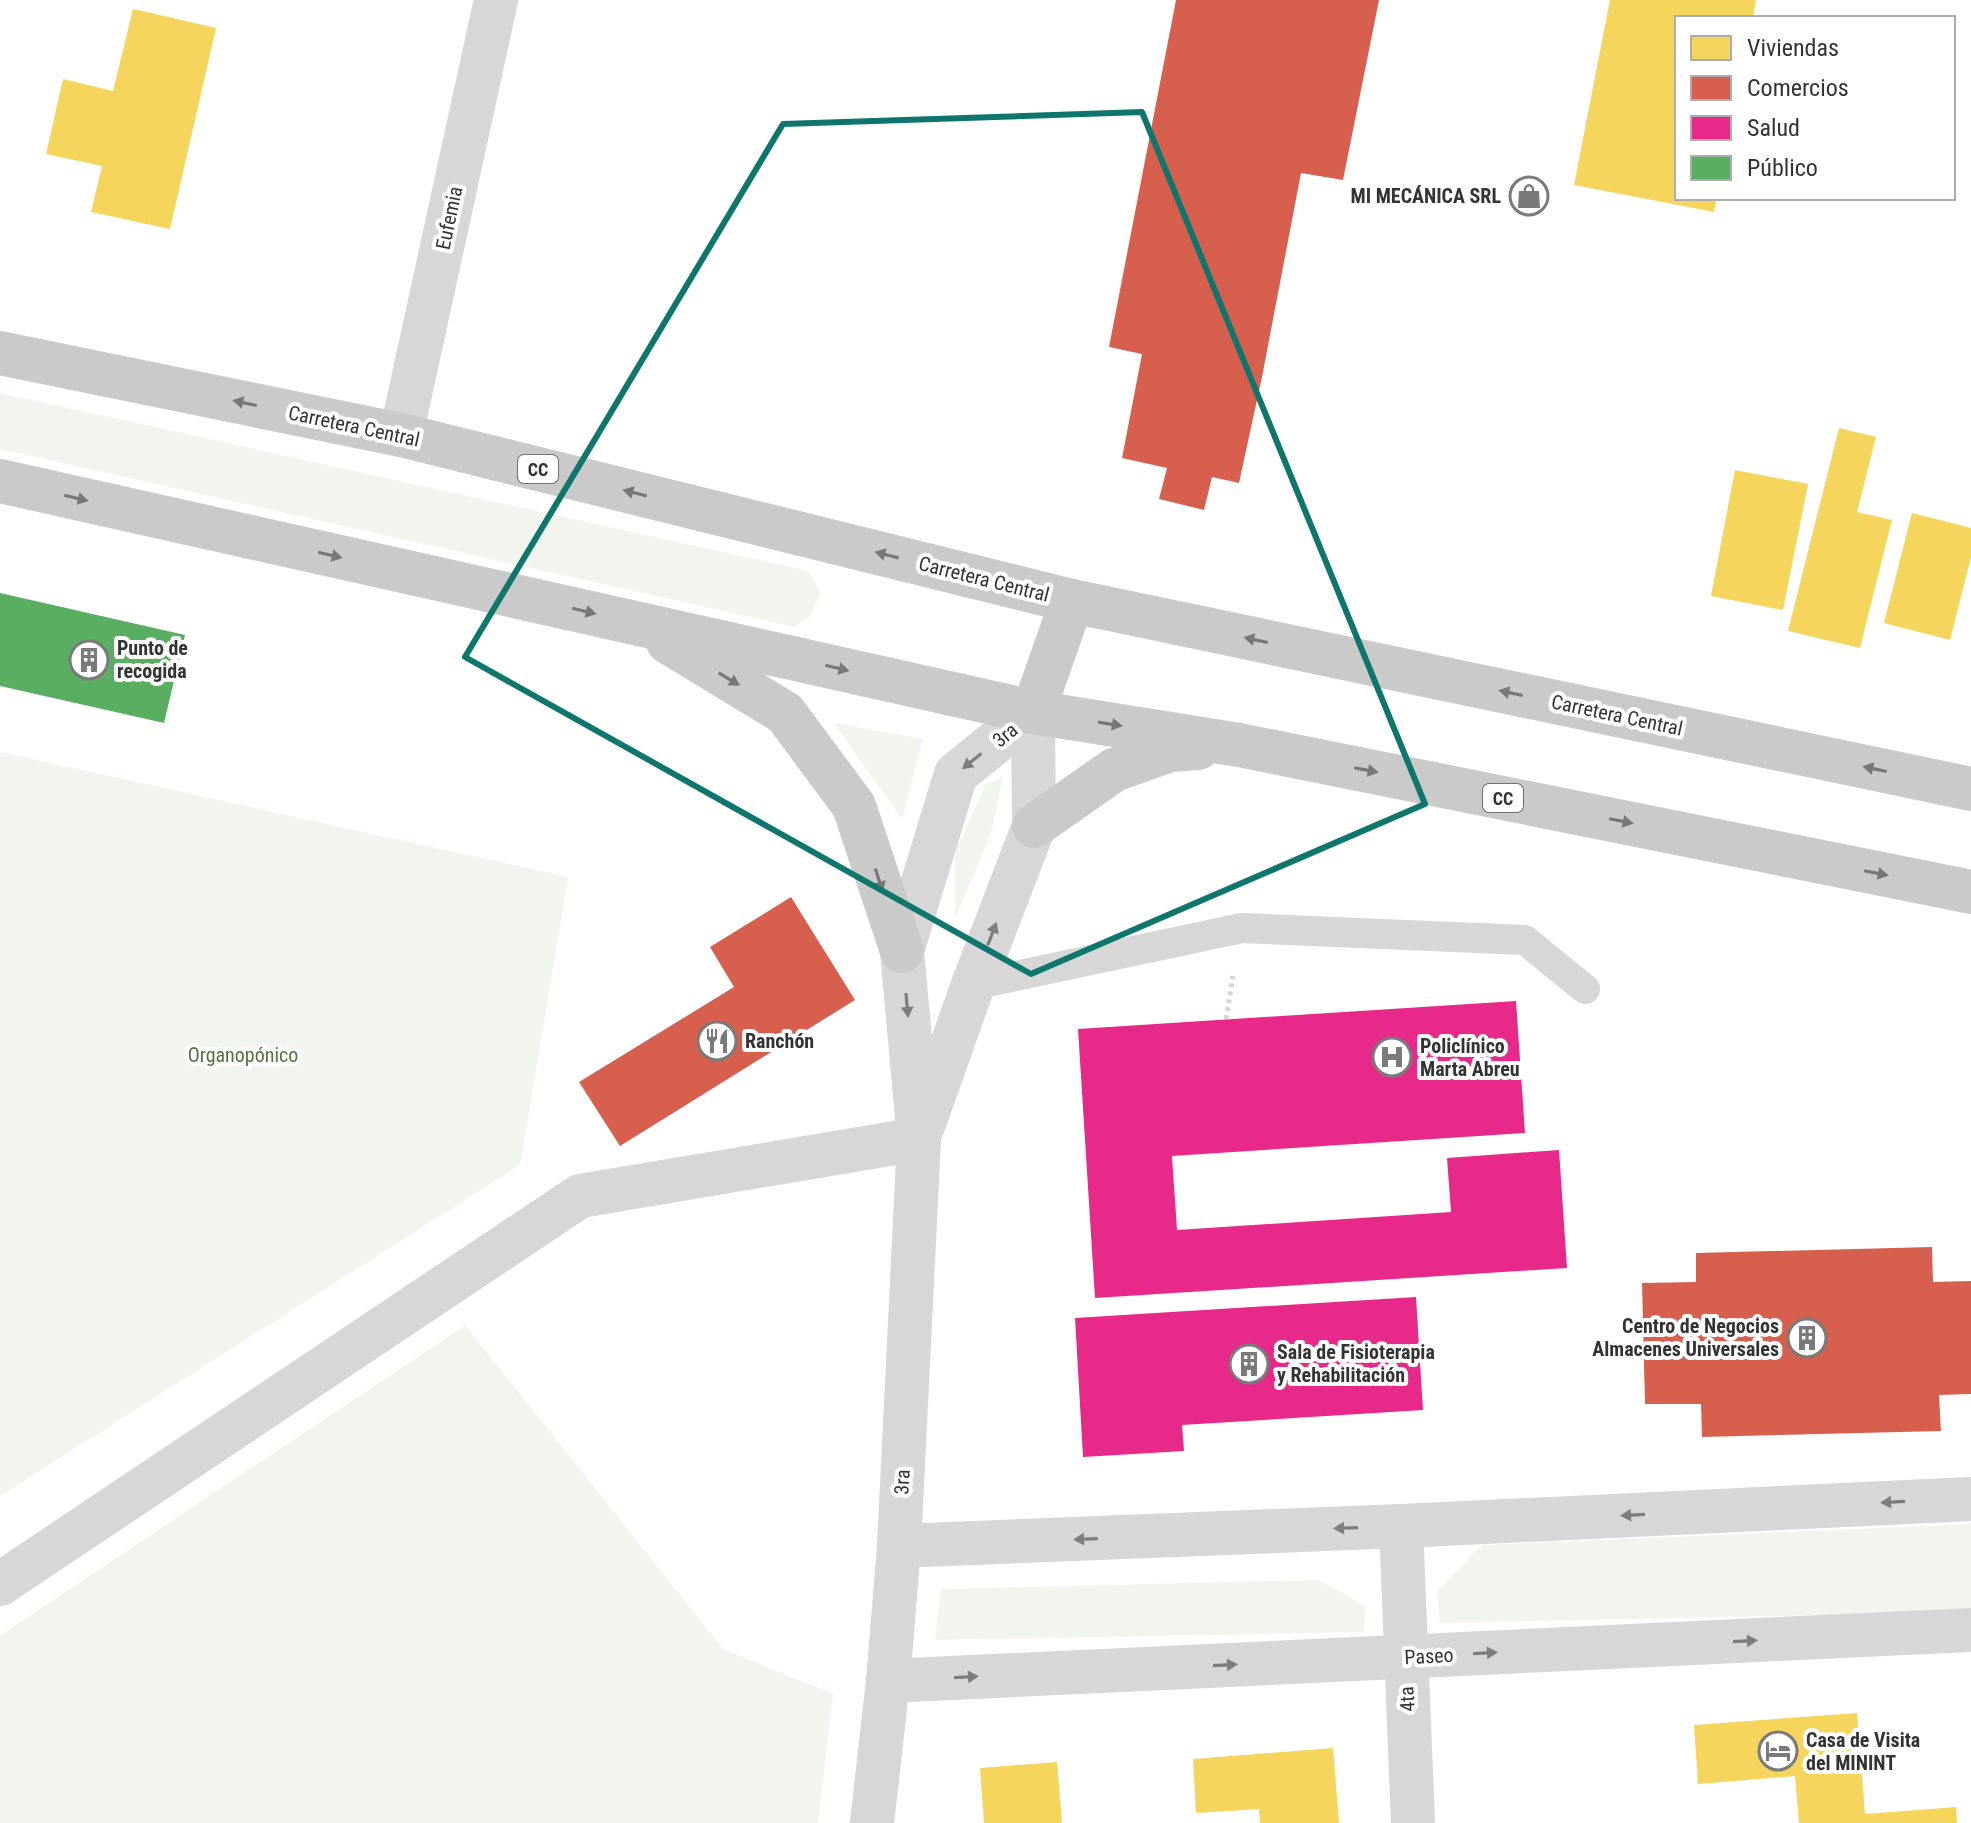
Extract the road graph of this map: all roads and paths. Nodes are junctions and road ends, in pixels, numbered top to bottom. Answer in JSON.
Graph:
{"nodes":[{"id":1,"x":496,"y":0,"type":"edge"},
{"id":2,"x":0,"y":353,"type":"edge"},
{"id":3,"x":401,"y":435,"type":"junction"},
{"id":4,"x":0,"y":481,"type":"edge"},
{"id":5,"x":1072,"y":601,"type":"junction"},
{"id":6,"x":638,"y":624,"type":"junction"},
{"id":7,"x":1033,"y":712,"type":"junction"},
{"id":8,"x":1239,"y":745,"type":"junction"},
{"id":9,"x":1971,"y":789,"type":"edge"},
{"id":10,"x":1034,"y":826,"type":"junction"},
{"id":11,"x":1971,"y":892,"type":"edge"},
{"id":12,"x":902,"y":951,"type":"junction"},
{"id":13,"x":973,"y":985,"type":"junction"},
{"id":14,"x":1585,"y":989,"type":"dead end"},
{"id":15,"x":919,"y":1139,"type":"junction"},
{"id":16,"x":1971,"y":1499,"type":"edge"},
{"id":17,"x":1401,"y":1526,"type":"junction"},
{"id":18,"x":899,"y":1546,"type":"junction"},
{"id":19,"x":0,"y":1584,"type":"edge"},
{"id":20,"x":1971,"y":1630,"type":"edge"},
{"id":21,"x":1405,"y":1657,"type":"junction"},
{"id":22,"x":888,"y":1681,"type":"junction"},
{"id":23,"x":872,"y":1823,"type":"edge"},
{"id":24,"x":1413,"y":1823,"type":"edge"}],
"edges":[{"from":1,"to":3,"type":"street","name":"Eufemia"},
{"from":3,"to":2,"type":"main road","name":"Carretera Central","number":"CC","one_way":true},
{"from":5,"to":3,"type":"main road","name":"Carretera Central","number":"CC","one_way":true},
{"from":4,"to":6,"type":"main road","number":"CC","one_way":true},
{"from":5,"to":7,"type":"main road"},
{"from":9,"to":5,"type":"main road","name":"Carretera Central","number":"CC","one_way":true},
{"from":6,"to":7,"type":"main road","number":"CC","one_way":true},
{"from":6,"to":12,"type":"main road","one_way":true},
{"from":7,"to":8,"type":"main road","number":"CC","one_way":true},
{"from":7,"to":10,"type":"street","name":"3ra"},
{"from":7,"to":12,"type":"street","name":"3ra","one_way":true},
{"from":8,"to":10,"type":"main road"},
{"from":8,"to":11,"type":"main road","number":"CC","one_way":true},
{"from":13,"to":10,"type":"street","name":"3ra","one_way":true},
{"from":12,"to":15,"type":"street","name":"3ra","one_way":true},
{"from":13,"to":14,"type":"lane"},
{"from":13,"to":15,"type":"street","name":"3ra"},
{"from":15,"to":18,"type":"street","name":"3ra"},
{"from":15,"to":19,"type":"street"},
{"from":16,"to":17,"type":"street","one_way":true},
{"from":17,"to":18,"type":"street","one_way":true},
{"from":17,"to":21,"type":"street","name":"4ta"},
{"from":18,"to":22,"type":"street","name":"3ra"},
{"from":21,"to":20,"type":"street","name":"Paseo","one_way":true},
{"from":22,"to":21,"type":"street","name":"Paseo","one_way":true},
{"from":21,"to":24,"type":"street","name":"4ta"},
{"from":22,"to":23,"type":"street","name":"3ra"}]}
